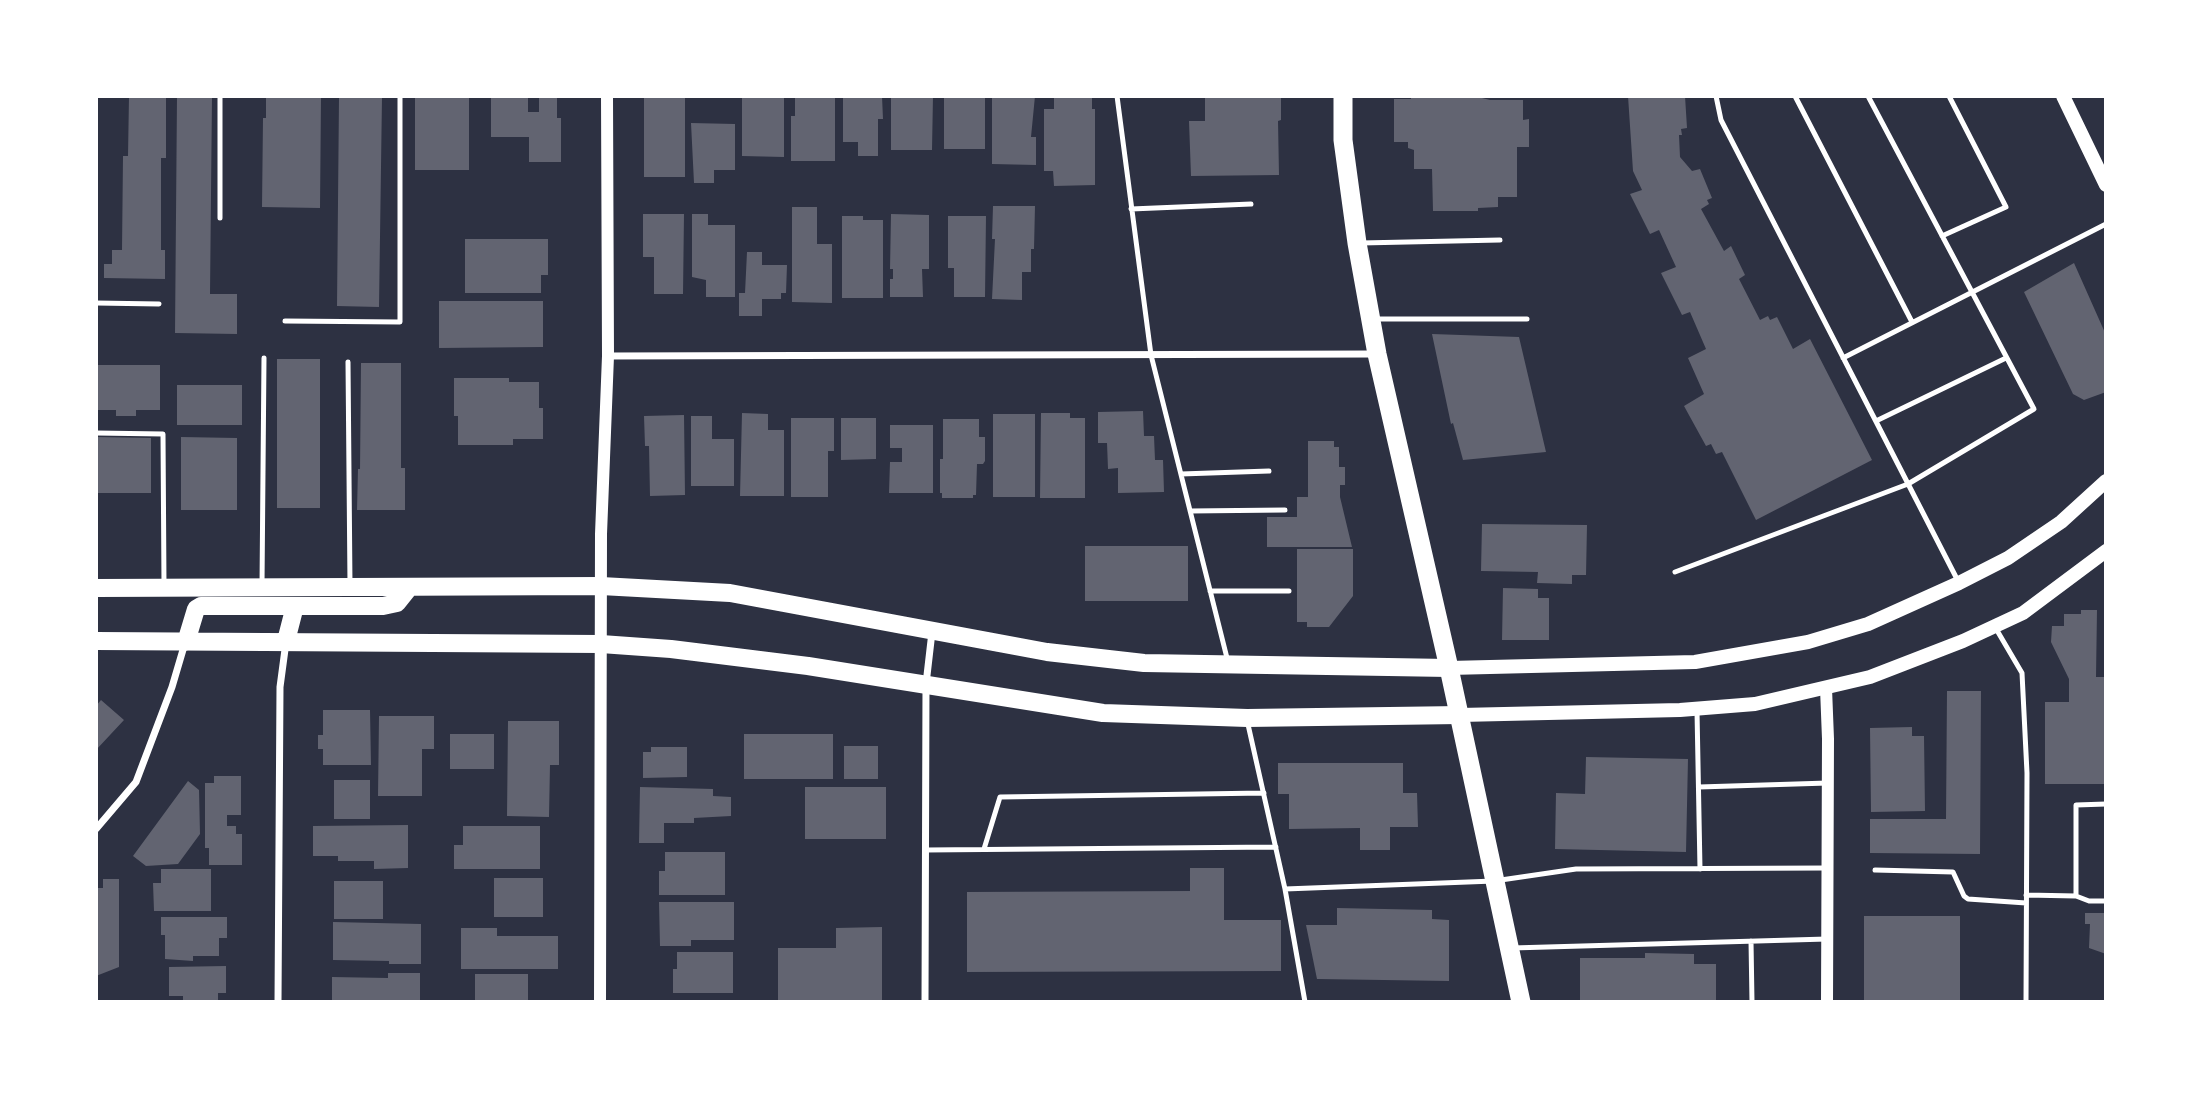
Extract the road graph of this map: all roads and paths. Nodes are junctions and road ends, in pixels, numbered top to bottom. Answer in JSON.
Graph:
{"nodes":[{"id":1,"x":220,"y":96,"type":"edge"},
{"id":2,"x":400,"y":96,"type":"edge"},
{"id":3,"x":607,"y":96,"type":"edge"},
{"id":4,"x":1116,"y":96,"type":"edge"},
{"id":5,"x":1343,"y":96,"type":"edge"},
{"id":6,"x":1716,"y":96,"type":"edge"},
{"id":7,"x":1795,"y":96,"type":"edge"},
{"id":8,"x":1868,"y":96,"type":"edge"},
{"id":9,"x":1949,"y":96,"type":"edge"},
{"id":10,"x":2063,"y":96,"type":"edge"},
{"id":11,"x":2106,"y":185,"type":"edge"},
{"id":12,"x":1251,"y":204,"type":"dead end"},
{"id":13,"x":1131,"y":209,"type":"junction"},
{"id":14,"x":220,"y":218,"type":"dead end"},
{"id":15,"x":2106,"y":224,"type":"edge"},
{"id":16,"x":1942,"y":236,"type":"junction"},
{"id":17,"x":1500,"y":240,"type":"dead end"},
{"id":18,"x":1357,"y":243,"type":"junction"},
{"id":19,"x":1972,"y":292,"type":"junction"},
{"id":20,"x":96,"y":303,"type":"edge"},
{"id":21,"x":159,"y":304,"type":"dead end"},
{"id":22,"x":1370,"y":318,"type":"junction"},
{"id":23,"x":1527,"y":319,"type":"dead end"},
{"id":24,"x":285,"y":321,"type":"dead end"},
{"id":25,"x":1913,"y":322,"type":"junction"},
{"id":26,"x":1377,"y":354,"type":"junction"},
{"id":27,"x":1151,"y":355,"type":"junction"},
{"id":28,"x":608,"y":356,"type":"junction"},
{"id":29,"x":264,"y":358,"type":"dead end"},
{"id":30,"x":1843,"y":358,"type":"junction"},
{"id":31,"x":2006,"y":358,"type":"junction"},
{"id":32,"x":348,"y":362,"type":"dead end"},
{"id":33,"x":1876,"y":421,"type":"junction"},
{"id":34,"x":96,"y":433,"type":"edge"},
{"id":35,"x":1269,"y":471,"type":"dead end"},
{"id":36,"x":1181,"y":474,"type":"junction"},
{"id":37,"x":2106,"y":481,"type":"edge"},
{"id":38,"x":1908,"y":484,"type":"junction"},
{"id":39,"x":1285,"y":510,"type":"dead end"},
{"id":40,"x":1190,"y":511,"type":"junction"},
{"id":41,"x":2106,"y":551,"type":"edge"},
{"id":42,"x":1675,"y":572,"type":"dead end"},
{"id":43,"x":1959,"y":583,"type":"junction"},
{"id":44,"x":601,"y":586,"type":"junction"},
{"id":45,"x":96,"y":588,"type":"edge"},
{"id":46,"x":164,"y":588,"type":"junction"},
{"id":47,"x":262,"y":588,"type":"junction"},
{"id":48,"x":350,"y":588,"type":"junction"},
{"id":49,"x":409,"y":588,"type":"junction"},
{"id":50,"x":1289,"y":591,"type":"dead end"},
{"id":51,"x":1210,"y":592,"type":"junction"},
{"id":52,"x":295,"y":606,"type":"junction"},
{"id":53,"x":1995,"y":626,"type":"junction"},
{"id":54,"x":933,"y":630,"type":"junction"},
{"id":55,"x":96,"y":640,"type":"edge"},
{"id":56,"x":286,"y":641,"type":"junction"},
{"id":57,"x":186,"y":642,"type":"junction"},
{"id":58,"x":601,"y":644,"type":"junction"},
{"id":59,"x":1228,"y":665,"type":"junction"},
{"id":60,"x":1449,"y":668,"type":"junction"},
{"id":61,"x":926,"y":684,"type":"junction"},
{"id":62,"x":1826,"y":688,"type":"junction"},
{"id":63,"x":1697,"y":709,"type":"junction"},
{"id":64,"x":1460,"y":715,"type":"junction"},
{"id":65,"x":1247,"y":718,"type":"junction"},
{"id":66,"x":1828,"y":783,"type":"junction"},
{"id":67,"x":1699,"y":787,"type":"junction"},
{"id":68,"x":1264,"y":793,"type":"junction"},
{"id":69,"x":2106,"y":804,"type":"edge"},
{"id":70,"x":96,"y":829,"type":"edge"},
{"id":71,"x":1276,"y":847,"type":"junction"},
{"id":72,"x":984,"y":849,"type":"junction"},
{"id":73,"x":926,"y":850,"type":"junction"},
{"id":74,"x":1828,"y":868,"type":"junction"},
{"id":75,"x":1700,"y":869,"type":"junction"},
{"id":76,"x":1875,"y":870,"type":"dead end"},
{"id":77,"x":1494,"y":881,"type":"junction"},
{"id":78,"x":1285,"y":889,"type":"junction"},
{"id":79,"x":2026,"y":895,"type":"junction"},
{"id":80,"x":2076,"y":896,"type":"junction"},
{"id":81,"x":2106,"y":901,"type":"edge"},
{"id":82,"x":2026,"y":903,"type":"junction"},
{"id":83,"x":1827,"y":939,"type":"junction"},
{"id":84,"x":1751,"y":941,"type":"junction"},
{"id":85,"x":1509,"y":948,"type":"junction"},
{"id":86,"x":278,"y":1002,"type":"edge"},
{"id":87,"x":600,"y":1002,"type":"edge"},
{"id":88,"x":925,"y":1002,"type":"edge"},
{"id":89,"x":1305,"y":1002,"type":"edge"},
{"id":90,"x":1521,"y":1002,"type":"edge"},
{"id":91,"x":1752,"y":1002,"type":"edge"},
{"id":92,"x":1827,"y":1002,"type":"edge"},
{"id":93,"x":2026,"y":1002,"type":"edge"}],
"edges":[{"from":1,"to":14,"type":"lane"},
{"from":2,"to":24,"type":"lane"},
{"from":3,"to":28,"type":"street"},
{"from":4,"to":13,"type":"lane"},
{"from":5,"to":18,"type":"highway"},
{"from":6,"to":30,"type":"lane"},
{"from":7,"to":25,"type":"lane"},
{"from":8,"to":16,"type":"lane"},
{"from":9,"to":16,"type":"lane"},
{"from":10,"to":11,"type":"main road"},
{"from":12,"to":13,"type":"lane"},
{"from":13,"to":27,"type":"lane"},
{"from":15,"to":19,"type":"lane"},
{"from":16,"to":19,"type":"lane"},
{"from":17,"to":18,"type":"lane"},
{"from":18,"to":22,"type":"highway"},
{"from":19,"to":25,"type":"lane"},
{"from":19,"to":31,"type":"lane"},
{"from":20,"to":21,"type":"lane"},
{"from":22,"to":23,"type":"lane"},
{"from":22,"to":26,"type":"highway"},
{"from":25,"to":30,"type":"lane"},
{"from":26,"to":27,"type":"street"},
{"from":26,"to":60,"type":"highway"},
{"from":27,"to":28,"type":"street"},
{"from":27,"to":36,"type":"lane"},
{"from":28,"to":44,"type":"street"},
{"from":29,"to":47,"type":"lane"},
{"from":30,"to":33,"type":"lane"},
{"from":31,"to":33,"type":"lane"},
{"from":31,"to":38,"type":"lane"},
{"from":32,"to":48,"type":"lane"},
{"from":33,"to":38,"type":"lane"},
{"from":34,"to":46,"type":"lane"},
{"from":35,"to":36,"type":"lane"},
{"from":36,"to":40,"type":"lane"},
{"from":37,"to":43,"type":"main road"},
{"from":38,"to":42,"type":"lane"},
{"from":38,"to":43,"type":"lane"},
{"from":39,"to":40,"type":"lane"},
{"from":40,"to":51,"type":"lane"},
{"from":41,"to":53,"type":"main road"},
{"from":43,"to":60,"type":"main road"},
{"from":44,"to":49,"type":"main road"},
{"from":44,"to":54,"type":"main road"},
{"from":44,"to":58,"type":"street"},
{"from":45,"to":46,"type":"main road"},
{"from":46,"to":47,"type":"main road"},
{"from":47,"to":48,"type":"main road"},
{"from":48,"to":49,"type":"main road"},
{"from":49,"to":52,"type":"main road"},
{"from":50,"to":51,"type":"lane"},
{"from":51,"to":59,"type":"lane"},
{"from":52,"to":56,"type":"main road"},
{"from":52,"to":57,"type":"main road"},
{"from":53,"to":62,"type":"main road"},
{"from":53,"to":79,"type":"lane"},
{"from":54,"to":59,"type":"main road"},
{"from":54,"to":61,"type":"street"},
{"from":55,"to":57,"type":"main road"},
{"from":56,"to":57,"type":"main road"},
{"from":56,"to":58,"type":"main road"},
{"from":56,"to":86,"type":"street"},
{"from":57,"to":70,"type":"street"},
{"from":58,"to":61,"type":"main road"},
{"from":58,"to":87,"type":"street"},
{"from":59,"to":60,"type":"main road"},
{"from":60,"to":64,"type":"highway"},
{"from":61,"to":65,"type":"main road"},
{"from":61,"to":73,"type":"street"},
{"from":62,"to":63,"type":"main road"},
{"from":62,"to":66,"type":"street"},
{"from":63,"to":64,"type":"main road"},
{"from":63,"to":67,"type":"lane"},
{"from":64,"to":65,"type":"main road"},
{"from":64,"to":77,"type":"highway"},
{"from":65,"to":68,"type":"lane"},
{"from":66,"to":67,"type":"lane"},
{"from":66,"to":74,"type":"street"},
{"from":67,"to":75,"type":"lane"},
{"from":68,"to":71,"type":"lane"},
{"from":68,"to":72,"type":"lane"},
{"from":69,"to":80,"type":"lane"},
{"from":71,"to":72,"type":"lane"},
{"from":71,"to":78,"type":"lane"},
{"from":72,"to":73,"type":"lane"},
{"from":73,"to":88,"type":"street"},
{"from":74,"to":75,"type":"lane"},
{"from":74,"to":83,"type":"street"},
{"from":75,"to":77,"type":"lane"},
{"from":76,"to":82,"type":"lane"},
{"from":77,"to":78,"type":"lane"},
{"from":77,"to":85,"type":"highway"},
{"from":78,"to":89,"type":"lane"},
{"from":79,"to":80,"type":"lane"},
{"from":79,"to":82,"type":"lane"},
{"from":80,"to":81,"type":"lane"},
{"from":82,"to":93,"type":"lane"},
{"from":83,"to":84,"type":"lane"},
{"from":83,"to":92,"type":"street"},
{"from":84,"to":85,"type":"lane"},
{"from":84,"to":91,"type":"lane"},
{"from":85,"to":90,"type":"highway"}]}
